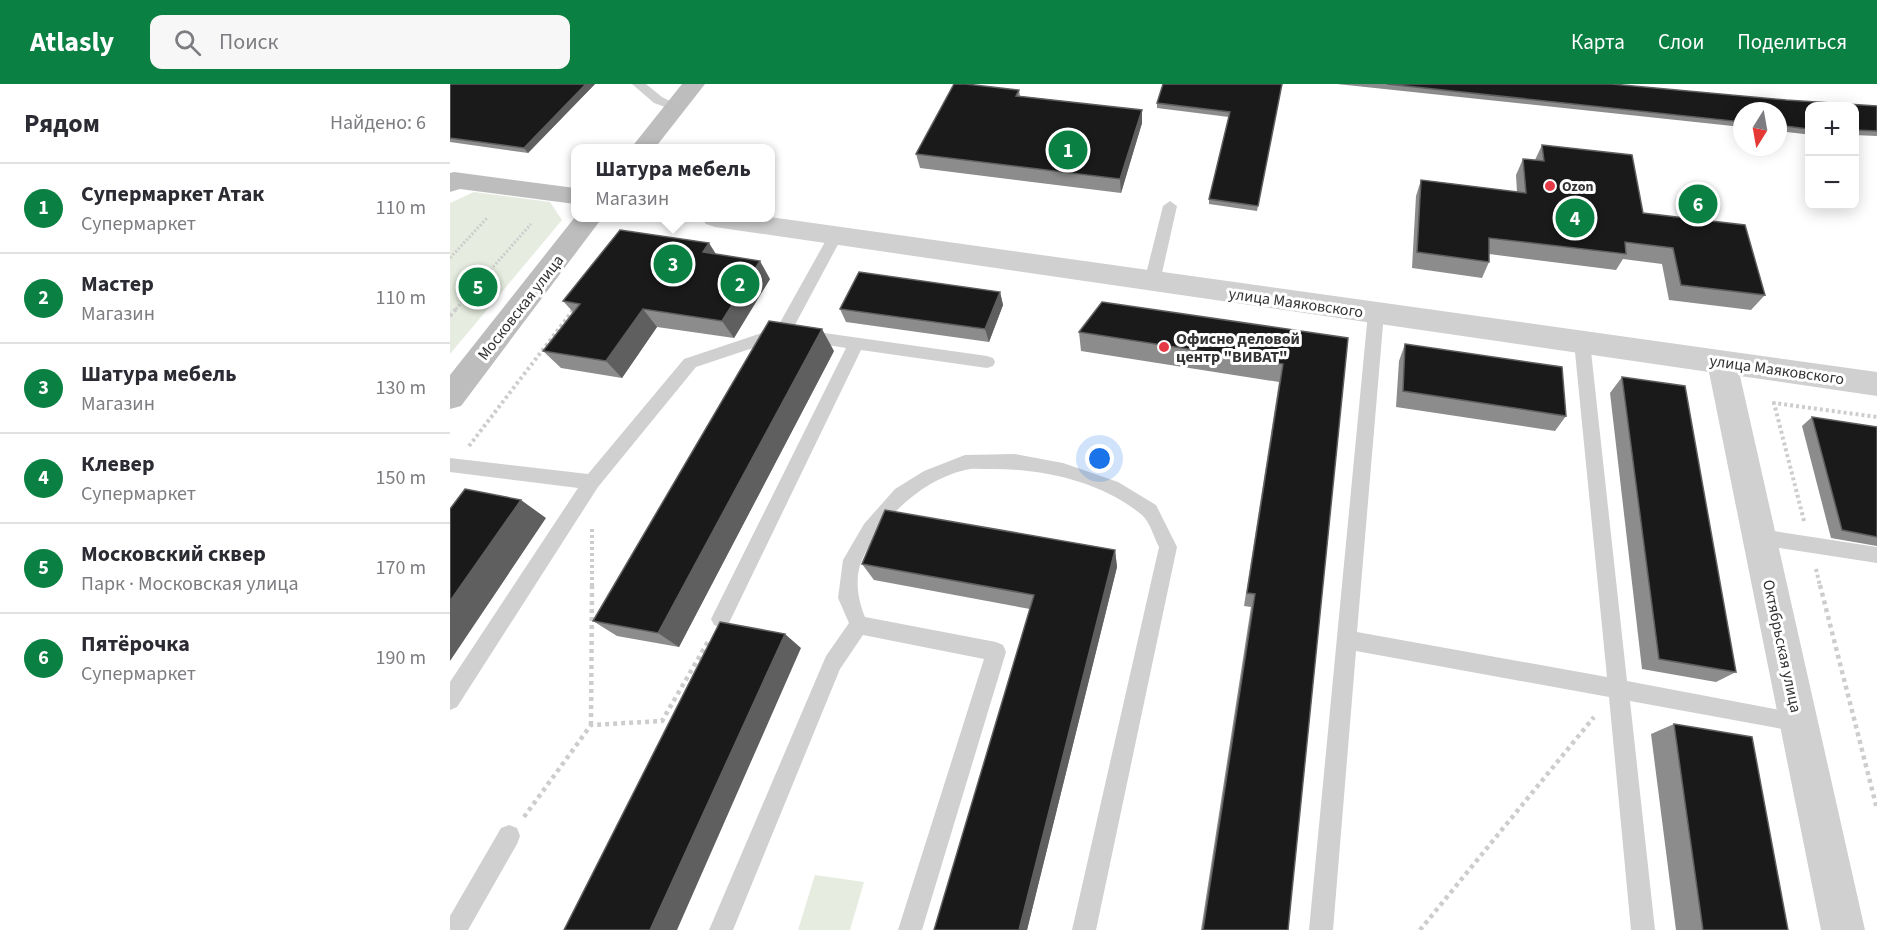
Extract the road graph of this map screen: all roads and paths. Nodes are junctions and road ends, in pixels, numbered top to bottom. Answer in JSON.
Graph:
{"nodes":[{"id":1,"x":638,"y":84,"type":"edge"},
{"id":2,"x":694,"y":84,"type":"edge"},
{"id":3,"x":676,"y":107,"type":"junction"},
{"id":4,"x":646,"y":144,"type":"edge"},
{"id":5,"x":451,"y":181,"type":"edge"},
{"id":6,"x":571,"y":195,"type":"edge"},
{"id":7,"x":1170,"y":206,"type":"dead end"},
{"id":8,"x":487,"y":218,"type":"dead end"},
{"id":9,"x":586,"y":222,"type":"edge"},
{"id":10,"x":740,"y":222,"type":"edge"},
{"id":11,"x":531,"y":224,"type":"dead end"},
{"id":12,"x":835,"y":237,"type":"junction"},
{"id":13,"x":450,"y":258,"type":"edge"},
{"id":14,"x":1152,"y":282,"type":"junction"},
{"id":15,"x":580,"y":301,"type":"edge"},
{"id":16,"x":1377,"y":313,"type":"junction"},
{"id":17,"x":450,"y":316,"type":"edge"},
{"id":18,"x":783,"y":332,"type":"junction"},
{"id":19,"x":1582,"y":342,"type":"junction"},
{"id":20,"x":856,"y":344,"type":"junction"},
{"id":21,"x":1722,"y":361,"type":"junction"},
{"id":22,"x":987,"y":362,"type":"dead end"},
{"id":23,"x":1877,"y":384,"type":"edge"},
{"id":24,"x":450,"y":397,"type":"edge"},
{"id":25,"x":452,"y":465,"type":"edge"},
{"id":26,"x":592,"y":482,"type":"junction"},
{"id":27,"x":1760,"y":537,"type":"junction"},
{"id":28,"x":1877,"y":555,"type":"edge"},
{"id":29,"x":721,"y":619,"type":"joint"},
{"id":30,"x":859,"y":625,"type":"junction"},
{"id":31,"x":1347,"y":640,"type":"junction"},
{"id":32,"x":1618,"y":689,"type":"junction"},
{"id":33,"x":450,"y":700,"type":"edge"},
{"id":34,"x":1798,"y":722,"type":"junction"},
{"id":35,"x":591,"y":725,"type":"junction"},
{"id":36,"x":509,"y":836,"type":"joint"},
{"id":37,"x":455,"y":930,"type":"edge"},
{"id":38,"x":721,"y":930,"type":"edge"},
{"id":39,"x":910,"y":930,"type":"edge"},
{"id":40,"x":1084,"y":930,"type":"edge"},
{"id":41,"x":1321,"y":930,"type":"edge"},
{"id":42,"x":1420,"y":930,"type":"edge"},
{"id":43,"x":1643,"y":930,"type":"edge"},
{"id":44,"x":1843,"y":930,"type":"edge"}],
"edges":[{"from":1,"to":3,"type":"lane"},
{"from":2,"to":3,"type":"main road"},
{"from":3,"to":4,"type":"main road"},
{"from":5,"to":6,"type":"main road"},
{"from":7,"to":14,"type":"lane"},
{"from":8,"to":13,"type":"path"},
{"from":9,"to":24,"type":"main road","name":"Московская улица"},
{"from":10,"to":12,"type":"street","name":"улица Маяковского"},
{"from":11,"to":17,"type":"path"},
{"from":12,"to":14,"type":"street","name":"улица Маяковского"},
{"from":12,"to":18,"type":"lane"},
{"from":14,"to":16,"type":"street","name":"улица Маяковского"},
{"from":15,"to":25,"type":"path"},
{"from":16,"to":19,"type":"street","name":"улица Маяковского"},
{"from":16,"to":31,"type":"lane"},
{"from":18,"to":20,"type":"lane"},
{"from":18,"to":26,"type":"lane"},
{"from":19,"to":21,"type":"street","name":"улица Маяковского"},
{"from":19,"to":32,"type":"lane"},
{"from":20,"to":22,"type":"lane"},
{"from":20,"to":29,"type":"lane"},
{"from":21,"to":23,"type":"street","name":"улица Маяковского"},
{"from":21,"to":27,"type":"street","name":"Октябрьская улица"},
{"from":25,"to":26,"type":"lane"},
{"from":26,"to":33,"type":"lane"},
{"from":26,"to":35,"type":"path"},
{"from":27,"to":28,"type":"lane"},
{"from":27,"to":34,"type":"street","name":"Октябрьская улица"},
{"from":29,"to":35,"type":"path"},
{"from":30,"to":38,"type":"lane"},
{"from":30,"to":39,"type":"lane"},
{"from":30,"to":40,"type":"lane"},
{"from":31,"to":32,"type":"lane"},
{"from":31,"to":41,"type":"lane"},
{"from":32,"to":34,"type":"lane"},
{"from":32,"to":42,"type":"path"},
{"from":32,"to":43,"type":"lane"},
{"from":34,"to":44,"type":"street","name":"Октябрьская улица"},
{"from":35,"to":36,"type":"path"},
{"from":36,"to":37,"type":"lane"}]}
